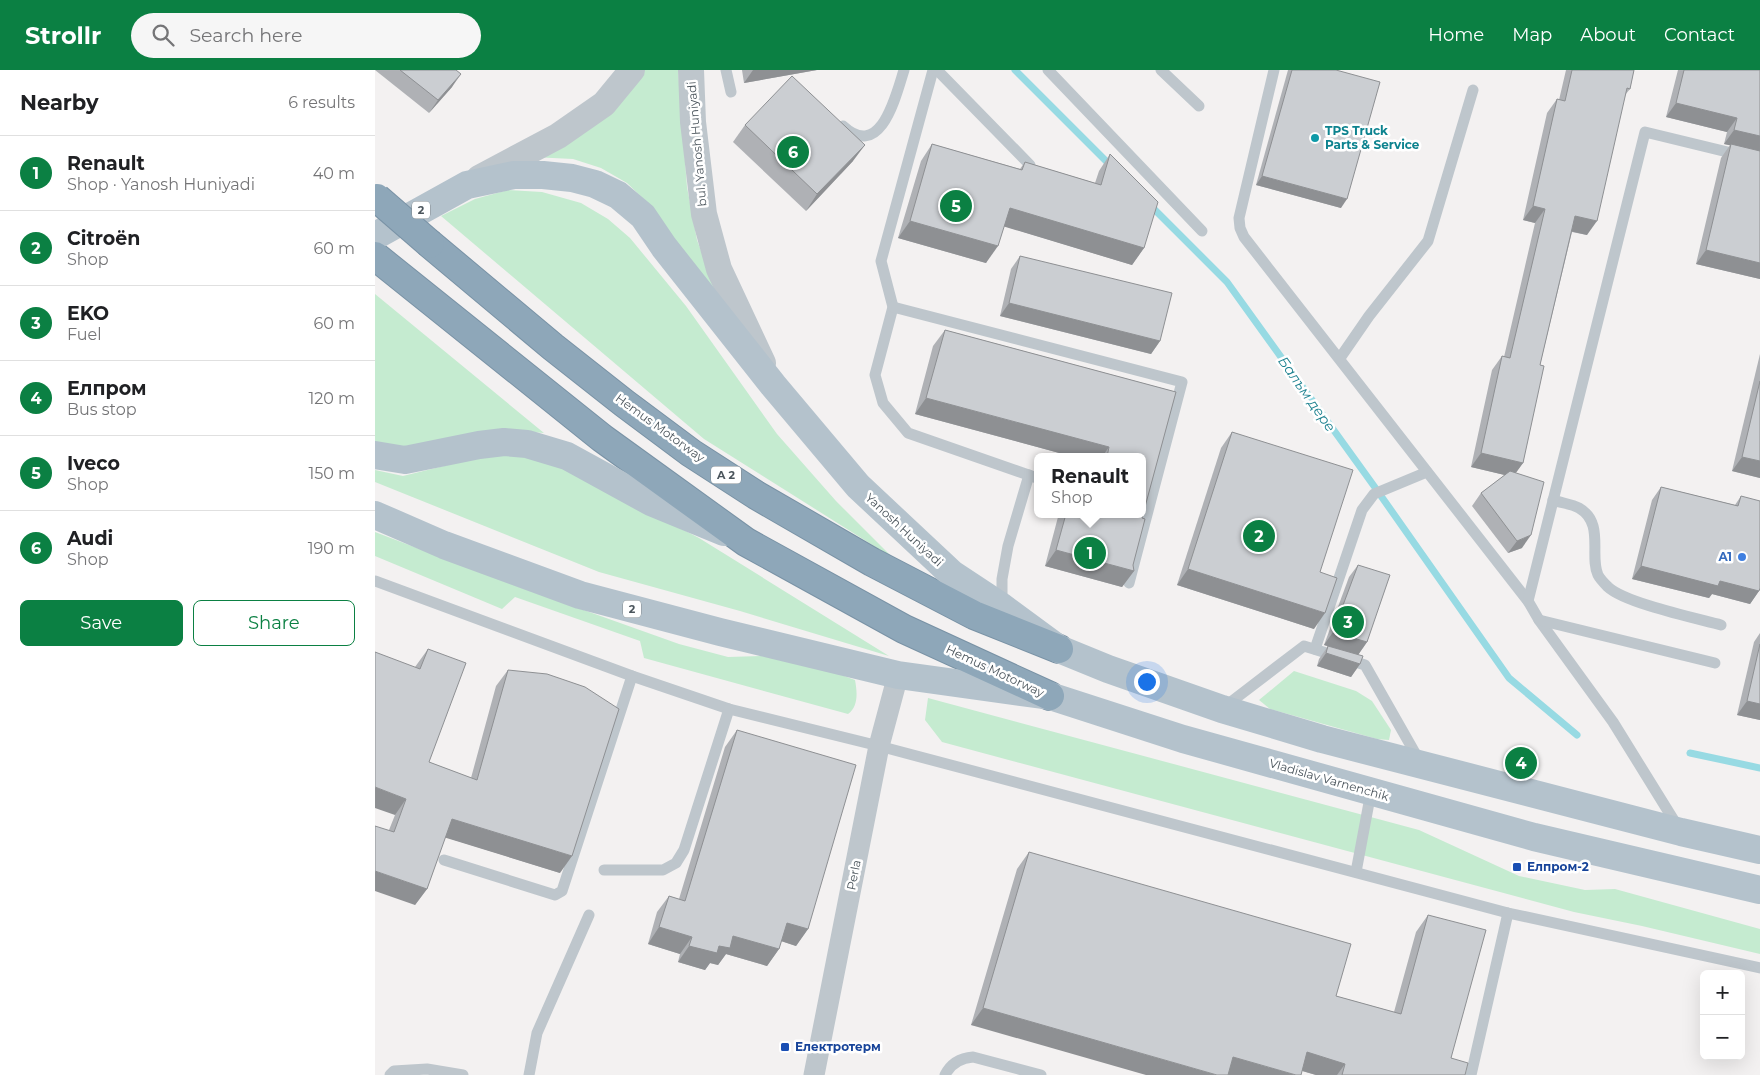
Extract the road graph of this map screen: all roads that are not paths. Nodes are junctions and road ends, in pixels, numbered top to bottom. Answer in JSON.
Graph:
{"nodes":[{"id":1,"x":632,"y":70,"type":"edge"},
{"id":2,"x":691,"y":70,"type":"edge"},
{"id":3,"x":726,"y":70,"type":"edge"},
{"id":4,"x":904,"y":70,"type":"edge"},
{"id":5,"x":933,"y":70,"type":"edge"},
{"id":6,"x":937,"y":70,"type":"edge"},
{"id":7,"x":1048,"y":70,"type":"edge"},
{"id":8,"x":1161,"y":70,"type":"edge"},
{"id":9,"x":1274,"y":70,"type":"edge"},
{"id":10,"x":1473,"y":90,"type":"dead end"},
{"id":11,"x":731,"y":92,"type":"dead end"},
{"id":12,"x":1199,"y":106,"type":"dead end"},
{"id":13,"x":837,"y":121,"type":"edge"},
{"id":14,"x":1760,"y":160,"type":"edge"},
{"id":15,"x":1030,"y":165,"type":"edge"},
{"id":16,"x":467,"y":185,"type":"junction"},
{"id":17,"x":376,"y":198,"type":"edge"},
{"id":18,"x":1203,"y":231,"type":"dead end"},
{"id":19,"x":375,"y":236,"type":"edge"},
{"id":20,"x":381,"y":261,"type":"edge"},
{"id":21,"x":893,"y":307,"type":"junction"},
{"id":22,"x":1340,"y":358,"type":"junction"},
{"id":23,"x":773,"y":384,"type":"junction"},
{"id":24,"x":375,"y":455,"type":"edge"},
{"id":25,"x":1427,"y":472,"type":"junction"},
{"id":26,"x":1033,"y":476,"type":"edge"},
{"id":27,"x":1553,"y":500,"type":"junction"},
{"id":28,"x":375,"y":515,"type":"edge"},
{"id":29,"x":747,"y":542,"type":"junction"},
{"id":30,"x":375,"y":582,"type":"edge"},
{"id":31,"x":1129,"y":583,"type":"edge"},
{"id":32,"x":1528,"y":601,"type":"junction"},
{"id":33,"x":1002,"y":607,"type":"junction"},
{"id":34,"x":1539,"y":620,"type":"junction"},
{"id":35,"x":1721,"y":625,"type":"dead end"},
{"id":36,"x":1059,"y":649,"type":"junction"},
{"id":37,"x":1315,"y":649,"type":"junction"},
{"id":38,"x":1715,"y":663,"type":"dead end"},
{"id":39,"x":898,"y":675,"type":"junction"},
{"id":40,"x":632,"y":676,"type":"junction"},
{"id":41,"x":1050,"y":696,"type":"junction"},
{"id":42,"x":729,"y":709,"type":"junction"},
{"id":43,"x":1222,"y":709,"type":"junction"},
{"id":44,"x":879,"y":746,"type":"junction"},
{"id":45,"x":1422,"y":766,"type":"junction"},
{"id":46,"x":1371,"y":792,"type":"junction"},
{"id":47,"x":1681,"y":832,"type":"junction"},
{"id":48,"x":1760,"y":850,"type":"edge"},
{"id":49,"x":444,"y":860,"type":"edge"},
{"id":50,"x":604,"y":870,"type":"dead end"},
{"id":51,"x":1356,"y":872,"type":"junction"},
{"id":52,"x":1760,"y":890,"type":"edge"},
{"id":53,"x":1508,"y":913,"type":"junction"},
{"id":54,"x":589,"y":915,"type":"dead end"},
{"id":55,"x":1760,"y":968,"type":"edge"},
{"id":56,"x":390,"y":1075,"type":"edge"},
{"id":57,"x":463,"y":1075,"type":"edge"},
{"id":58,"x":529,"y":1075,"type":"edge"},
{"id":59,"x":814,"y":1075,"type":"edge"},
{"id":60,"x":945,"y":1075,"type":"edge"},
{"id":61,"x":1041,"y":1075,"type":"edge"},
{"id":62,"x":1471,"y":1075,"type":"edge"}],
"edges":[{"from":1,"to":16,"type":"street"},
{"from":2,"to":23,"type":"street","name":"bul. Yanosh Huniyadi"},
{"from":3,"to":11,"type":"lane"},
{"from":4,"to":13,"type":"lane"},
{"from":5,"to":21,"type":"lane"},
{"from":6,"to":15,"type":"lane"},
{"from":7,"to":18,"type":"lane"},
{"from":8,"to":12,"type":"lane"},
{"from":9,"to":22,"type":"lane"},
{"from":10,"to":22,"type":"lane"},
{"from":14,"to":27,"type":"lane"},
{"from":16,"to":19,"type":"main road","number":"2"},
{"from":16,"to":23,"type":"main road","number":"2"},
{"from":17,"to":36,"type":"highway","name":"Hemus Motorway","number":"A 2","bridge":true},
{"from":20,"to":29,"type":"highway","name":"Hemus Motorway"},
{"from":21,"to":26,"type":"lane"},
{"from":21,"to":31,"type":"lane"},
{"from":22,"to":25,"type":"lane"},
{"from":23,"to":33,"type":"main road","name":"Yanosh Huniyadi","number":"2"},
{"from":24,"to":29,"type":"main road"},
{"from":25,"to":32,"type":"lane"},
{"from":25,"to":37,"type":"lane"},
{"from":26,"to":33,"type":"lane"},
{"from":27,"to":32,"type":"lane"},
{"from":27,"to":35,"type":"lane"},
{"from":28,"to":39,"type":"main road","number":"2"},
{"from":29,"to":41,"type":"highway","name":"Hemus Motorway"},
{"from":30,"to":40,"type":"lane"},
{"from":32,"to":34,"type":"lane"},
{"from":33,"to":36,"type":"main road","name":"Yanosh Huniyadi","number":"2"},
{"from":34,"to":38,"type":"lane"},
{"from":34,"to":47,"type":"lane"},
{"from":36,"to":43,"type":"main road"},
{"from":37,"to":43,"type":"lane"},
{"from":37,"to":45,"type":"lane"},
{"from":39,"to":41,"type":"main road","name":"Vladislav Varnenchik","number":"2"},
{"from":39,"to":44,"type":"street","name":"Perla"},
{"from":40,"to":42,"type":"lane"},
{"from":40,"to":49,"type":"lane"},
{"from":41,"to":46,"type":"main road","name":"Vladislav Varnenchik"},
{"from":42,"to":44,"type":"lane"},
{"from":42,"to":50,"type":"lane"},
{"from":43,"to":45,"type":"main road"},
{"from":44,"to":51,"type":"lane"},
{"from":44,"to":59,"type":"street","name":"Perla"},
{"from":45,"to":47,"type":"main road"},
{"from":46,"to":51,"type":"lane"},
{"from":46,"to":52,"type":"main road","name":"Vladislav Varnenchik"},
{"from":47,"to":48,"type":"main road"},
{"from":51,"to":53,"type":"lane"},
{"from":53,"to":55,"type":"lane"},
{"from":53,"to":62,"type":"lane"},
{"from":54,"to":58,"type":"lane"},
{"from":56,"to":57,"type":"lane"},
{"from":60,"to":61,"type":"lane"}]}
